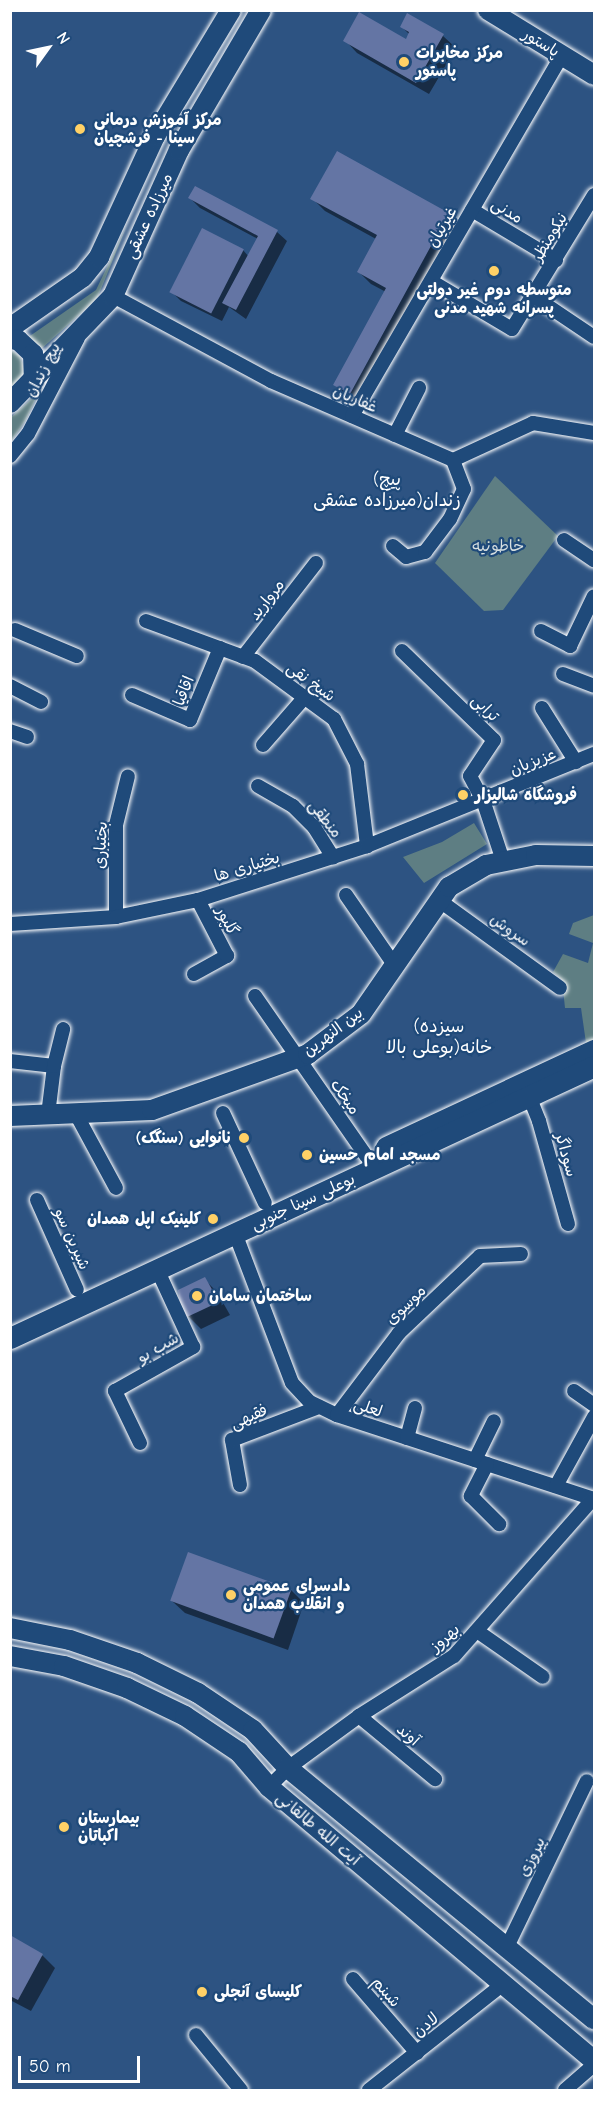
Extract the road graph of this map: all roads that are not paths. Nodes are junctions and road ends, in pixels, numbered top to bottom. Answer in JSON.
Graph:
{"nodes":[{"id":1,"x":231,"y":10,"type":"edge"},
{"id":2,"x":261,"y":10,"type":"edge"},
{"id":3,"x":488,"y":10,"type":"edge"},
{"id":4,"x":562,"y":55,"type":"junction"},
{"id":5,"x":594,"y":75,"type":"edge"},
{"id":6,"x":155,"y":136,"type":"junction"},
{"id":7,"x":179,"y":150,"type":"junction"},
{"id":8,"x":594,"y":195,"type":"edge"},
{"id":9,"x":472,"y":210,"type":"junction"},
{"id":10,"x":556,"y":260,"type":"junction"},
{"id":11,"x":431,"y":281,"type":"junction"},
{"id":12,"x":112,"y":296,"type":"junction"},
{"id":13,"x":533,"y":296,"type":"junction"},
{"id":14,"x":83,"y":327,"type":"junction"},
{"id":15,"x":10,"y":328,"type":"edge"},
{"id":16,"x":594,"y":337,"type":"edge"},
{"id":17,"x":10,"y":339,"type":"edge"},
{"id":18,"x":34,"y":377,"type":"junction"},
{"id":19,"x":419,"y":388,"type":"dead end"},
{"id":20,"x":10,"y":403,"type":"edge"},
{"id":21,"x":352,"y":416,"type":"junction"},
{"id":22,"x":594,"y":433,"type":"edge"},
{"id":23,"x":395,"y":435,"type":"junction"},
{"id":24,"x":10,"y":456,"type":"edge"},
{"id":25,"x":453,"y":460,"type":"junction"},
{"id":26,"x":564,"y":540,"type":"dead end"},
{"id":27,"x":393,"y":546,"type":"dead end"},
{"id":28,"x":593,"y":554,"type":"edge"},
{"id":29,"x":316,"y":564,"type":"dead end"},
{"id":30,"x":594,"y":596,"type":"edge"},
{"id":31,"x":146,"y":621,"type":"dead end"},
{"id":32,"x":541,"y":631,"type":"dead end"},
{"id":33,"x":12,"y":633,"type":"edge"},
{"id":34,"x":220,"y":648,"type":"junction"},
{"id":35,"x":402,"y":651,"type":"dead end"},
{"id":36,"x":78,"y":656,"type":"dead end"},
{"id":37,"x":243,"y":657,"type":"junction"},
{"id":38,"x":564,"y":674,"type":"dead end"},
{"id":39,"x":10,"y":686,"type":"edge"},
{"id":40,"x":594,"y":686,"type":"edge"},
{"id":41,"x":132,"y":695,"type":"dead end"},
{"id":42,"x":304,"y":698,"type":"junction"},
{"id":43,"x":41,"y":702,"type":"dead end"},
{"id":44,"x":542,"y":708,"type":"dead end"},
{"id":45,"x":10,"y":731,"type":"edge"},
{"id":46,"x":27,"y":737,"type":"dead end"},
{"id":47,"x":263,"y":745,"type":"dead end"},
{"id":48,"x":594,"y":754,"type":"edge"},
{"id":49,"x":576,"y":762,"type":"junction"},
{"id":50,"x":128,"y":776,"type":"dead end"},
{"id":51,"x":258,"y":786,"type":"dead end"},
{"id":52,"x":483,"y":800,"type":"junction"},
{"id":53,"x":367,"y":846,"type":"junction"},
{"id":54,"x":594,"y":856,"type":"edge"},
{"id":55,"x":333,"y":857,"type":"junction"},
{"id":56,"x":503,"y":861,"type":"junction"},
{"id":57,"x":346,"y":895,"type":"dead end"},
{"id":58,"x":198,"y":900,"type":"junction"},
{"id":59,"x":440,"y":901,"type":"junction"},
{"id":60,"x":116,"y":917,"type":"junction"},
{"id":61,"x":10,"y":924,"type":"edge"},
{"id":62,"x":395,"y":966,"type":"junction"},
{"id":63,"x":194,"y":974,"type":"dead end"},
{"id":64,"x":560,"y":988,"type":"dead end"},
{"id":65,"x":255,"y":996,"type":"dead end"},
{"id":66,"x":63,"y":1029,"type":"dead end"},
{"id":67,"x":594,"y":1050,"type":"edge"},
{"id":68,"x":298,"y":1058,"type":"junction"},
{"id":69,"x":10,"y":1061,"type":"edge"},
{"id":70,"x":54,"y":1066,"type":"junction"},
{"id":71,"x":594,"y":1066,"type":"edge"},
{"id":72,"x":529,"y":1096,"type":"junction"},
{"id":73,"x":223,"y":1113,"type":"dead end"},
{"id":74,"x":76,"y":1114,"type":"junction"},
{"id":75,"x":48,"y":1115,"type":"junction"},
{"id":76,"x":10,"y":1116,"type":"edge"},
{"id":77,"x":366,"y":1156,"type":"junction"},
{"id":78,"x":116,"y":1188,"type":"dead end"},
{"id":79,"x":37,"y":1200,"type":"dead end"},
{"id":80,"x":266,"y":1203,"type":"junction"},
{"id":81,"x":568,"y":1224,"type":"dead end"},
{"id":82,"x":235,"y":1233,"type":"junction"},
{"id":83,"x":521,"y":1254,"type":"dead end"},
{"id":84,"x":157,"y":1269,"type":"junction"},
{"id":85,"x":77,"y":1290,"type":"junction"},
{"id":86,"x":10,"y":1322,"type":"edge"},
{"id":87,"x":10,"y":1338,"type":"edge"},
{"id":88,"x":574,"y":1391,"type":"dead end"},
{"id":89,"x":594,"y":1405,"type":"edge"},
{"id":90,"x":319,"y":1407,"type":"junction"},
{"id":91,"x":416,"y":1408,"type":"dead end"},
{"id":92,"x":337,"y":1415,"type":"junction"},
{"id":93,"x":594,"y":1417,"type":"edge"},
{"id":94,"x":494,"y":1421,"type":"dead end"},
{"id":95,"x":407,"y":1438,"type":"junction"},
{"id":96,"x":140,"y":1443,"type":"dead end"},
{"id":97,"x":481,"y":1462,"type":"junction"},
{"id":98,"x":240,"y":1485,"type":"dead end"},
{"id":99,"x":556,"y":1486,"type":"junction"},
{"id":100,"x":594,"y":1499,"type":"edge"},
{"id":101,"x":499,"y":1524,"type":"dead end"},
{"id":102,"x":10,"y":1628,"type":"edge"},
{"id":103,"x":477,"y":1631,"type":"junction"},
{"id":104,"x":10,"y":1656,"type":"edge"},
{"id":105,"x":543,"y":1677,"type":"dead end"},
{"id":106,"x":359,"y":1716,"type":"junction"},
{"id":107,"x":288,"y":1768,"type":"junction"},
{"id":108,"x":435,"y":1779,"type":"dead end"},
{"id":109,"x":587,"y":1781,"type":"dead end"},
{"id":110,"x":269,"y":1787,"type":"junction"},
{"id":111,"x":507,"y":1947,"type":"junction"},
{"id":112,"x":353,"y":1979,"type":"dead end"},
{"id":113,"x":502,"y":1984,"type":"junction"},
{"id":114,"x":594,"y":2019,"type":"edge"},
{"id":115,"x":196,"y":2035,"type":"dead end"},
{"id":116,"x":417,"y":2053,"type":"junction"},
{"id":117,"x":594,"y":2063,"type":"edge"},
{"id":118,"x":241,"y":2091,"type":"edge"},
{"id":119,"x":369,"y":2091,"type":"edge"},
{"id":120,"x":565,"y":2091,"type":"edge"}],
"edges":[{"from":1,"to":6,"type":"main road","name":"میرزاده عشقی"},
{"from":2,"to":7,"type":"main road","name":"میرزاده عشقی"},
{"from":3,"to":4,"type":"main road","name":"پاستور"},
{"from":4,"to":5,"type":"main road","name":"پاستور"},
{"from":4,"to":9,"type":"street","name":"غیرتیان"},
{"from":6,"to":7,"type":"main road"},
{"from":6,"to":15,"type":"main road","name":"میرزاده عشقی"},
{"from":7,"to":12,"type":"main road","name":"میرزاده عشقی"},
{"from":8,"to":10,"type":"street","name":"نیکومنظر"},
{"from":9,"to":10,"type":"street","name":"مدنی"},
{"from":9,"to":11,"type":"street","name":"غیرتیان"},
{"from":10,"to":13,"type":"street","name":"نیکومنظر"},
{"from":11,"to":13,"type":"street","name":"نیکومنظر"},
{"from":11,"to":21,"type":"street","name":"غیرتیان"},
{"from":12,"to":14,"type":"main road","name":"میرزاده عشقی"},
{"from":12,"to":21,"type":"street","name":"غفاریان"},
{"from":13,"to":16,"type":"street"},
{"from":14,"to":18,"type":"main road","name":"میرزاده عشقی"},
{"from":14,"to":24,"type":"street","name":"پیچ زندان"},
{"from":17,"to":18,"type":"main road"},
{"from":18,"to":20,"type":"main road","name":"میرزاده عشقی"},
{"from":19,"to":23,"type":"street"},
{"from":21,"to":23,"type":"street","name":"غفاریان"},
{"from":22,"to":25,"type":"street"},
{"from":23,"to":25,"type":"street","name":"غفاریان"},
{"from":25,"to":27,"type":"street"},
{"from":26,"to":28,"type":"street"},
{"from":29,"to":37,"type":"street","name":"مروارید"},
{"from":30,"to":32,"type":"street"},
{"from":31,"to":34,"type":"street","name":"شیخ نقی"},
{"from":33,"to":36,"type":"street"},
{"from":34,"to":37,"type":"street","name":"شیخ نقی"},
{"from":34,"to":41,"type":"street","name":"اقاقیا"},
{"from":35,"to":52,"type":"street","name":"ترابی"},
{"from":37,"to":42,"type":"street","name":"شیخ نقی"},
{"from":38,"to":40,"type":"street"},
{"from":39,"to":43,"type":"street"},
{"from":42,"to":47,"type":"street"},
{"from":42,"to":53,"type":"street","name":"شیخ نقی"},
{"from":44,"to":49,"type":"street"},
{"from":45,"to":46,"type":"street"},
{"from":48,"to":49,"type":"street","name":"عزیزیان"},
{"from":49,"to":52,"type":"street","name":"عزیزیان"},
{"from":50,"to":60,"type":"street","name":"بختیاری"},
{"from":51,"to":55,"type":"street","name":"منطقی"},
{"from":52,"to":53,"type":"street","name":"بختیاری ها"},
{"from":52,"to":56,"type":"street"},
{"from":53,"to":55,"type":"street","name":"بختیاری ها"},
{"from":54,"to":56,"type":"main road","name":"بین النهرین"},
{"from":55,"to":58,"type":"street","name":"بختیاری ها"},
{"from":56,"to":59,"type":"main road","name":"بین النهرین"},
{"from":57,"to":62,"type":"street"},
{"from":58,"to":60,"type":"street","name":"بختیاری ها"},
{"from":58,"to":63,"type":"street","name":"گلپور"},
{"from":59,"to":62,"type":"main road","name":"بین النهرین"},
{"from":59,"to":64,"type":"street","name":"سروش"},
{"from":60,"to":61,"type":"street","name":"بختیاری ها"},
{"from":62,"to":68,"type":"main road","name":"بین النهرین"},
{"from":65,"to":68,"type":"street","name":"میخک"},
{"from":66,"to":70,"type":"street"},
{"from":67,"to":77,"type":"main road","name":"بوعلی سینا جنوبی"},
{"from":68,"to":74,"type":"main road","name":"بین النهرین"},
{"from":68,"to":77,"type":"street","name":"میخک"},
{"from":69,"to":70,"type":"street"},
{"from":70,"to":75,"type":"street"},
{"from":71,"to":72,"type":"main road","name":"بوعلی سینا جنوبی"},
{"from":72,"to":81,"type":"street","name":"سوداگر"},
{"from":72,"to":82,"type":"main road","name":"بوعلی سینا جنوبی"},
{"from":73,"to":80,"type":"street"},
{"from":74,"to":75,"type":"main road","name":"بین النهرین"},
{"from":74,"to":78,"type":"street"},
{"from":75,"to":76,"type":"main road","name":"بین النهرین"},
{"from":77,"to":80,"type":"main road","name":"بوعلی سینا جنوبی"},
{"from":79,"to":85,"type":"street","name":"شیرین سو"},
{"from":80,"to":85,"type":"main road","name":"بوعلی سینا جنوبی"},
{"from":82,"to":84,"type":"main road","name":"بوعلی سینا جنوبی"},
{"from":82,"to":90,"type":"street","name":"لعلی"},
{"from":83,"to":92,"type":"street","name":"موسوی"},
{"from":84,"to":87,"type":"main road","name":"بوعلی سینا جنوبی"},
{"from":84,"to":96,"type":"street","name":"شب بو"},
{"from":85,"to":86,"type":"main road","name":"بوعلی سینا جنوبی"},
{"from":88,"to":89,"type":"street"},
{"from":90,"to":92,"type":"street","name":"لعلی"},
{"from":90,"to":98,"type":"street","name":"فقیهی"},
{"from":91,"to":95,"type":"street"},
{"from":92,"to":95,"type":"street","name":"لعلی"},
{"from":93,"to":99,"type":"street"},
{"from":94,"to":97,"type":"street"},
{"from":95,"to":97,"type":"street","name":"لعلی"},
{"from":97,"to":99,"type":"street","name":"لعلی"},
{"from":97,"to":101,"type":"street"},
{"from":99,"to":100,"type":"street","name":"لعلی"},
{"from":100,"to":103,"type":"street","name":"بهروز"},
{"from":102,"to":107,"type":"main road","name":"آیت الله طالقانی"},
{"from":103,"to":105,"type":"street"},
{"from":103,"to":106,"type":"street","name":"بهروز"},
{"from":104,"to":110,"type":"main road","name":"آیت الله طالقانی"},
{"from":106,"to":107,"type":"street","name":"بهروز"},
{"from":106,"to":108,"type":"street","name":"آوند"},
{"from":107,"to":110,"type":"street","name":"بهروز"},
{"from":107,"to":111,"type":"main road","name":"آیت الله طالقانی"},
{"from":109,"to":111,"type":"street","name":"پیروزی"},
{"from":110,"to":113,"type":"main road","name":"آیت الله طالقانی"},
{"from":111,"to":114,"type":"main road","name":"آیت الله طالقانی"},
{"from":112,"to":116,"type":"street","name":"شبنم"},
{"from":113,"to":116,"type":"street","name":"لادن"},
{"from":113,"to":117,"type":"main road","name":"آیت الله طالقانی"},
{"from":115,"to":118,"type":"street"},
{"from":116,"to":119,"type":"street","name":"لادن"},
{"from":117,"to":120,"type":"street"}]}
